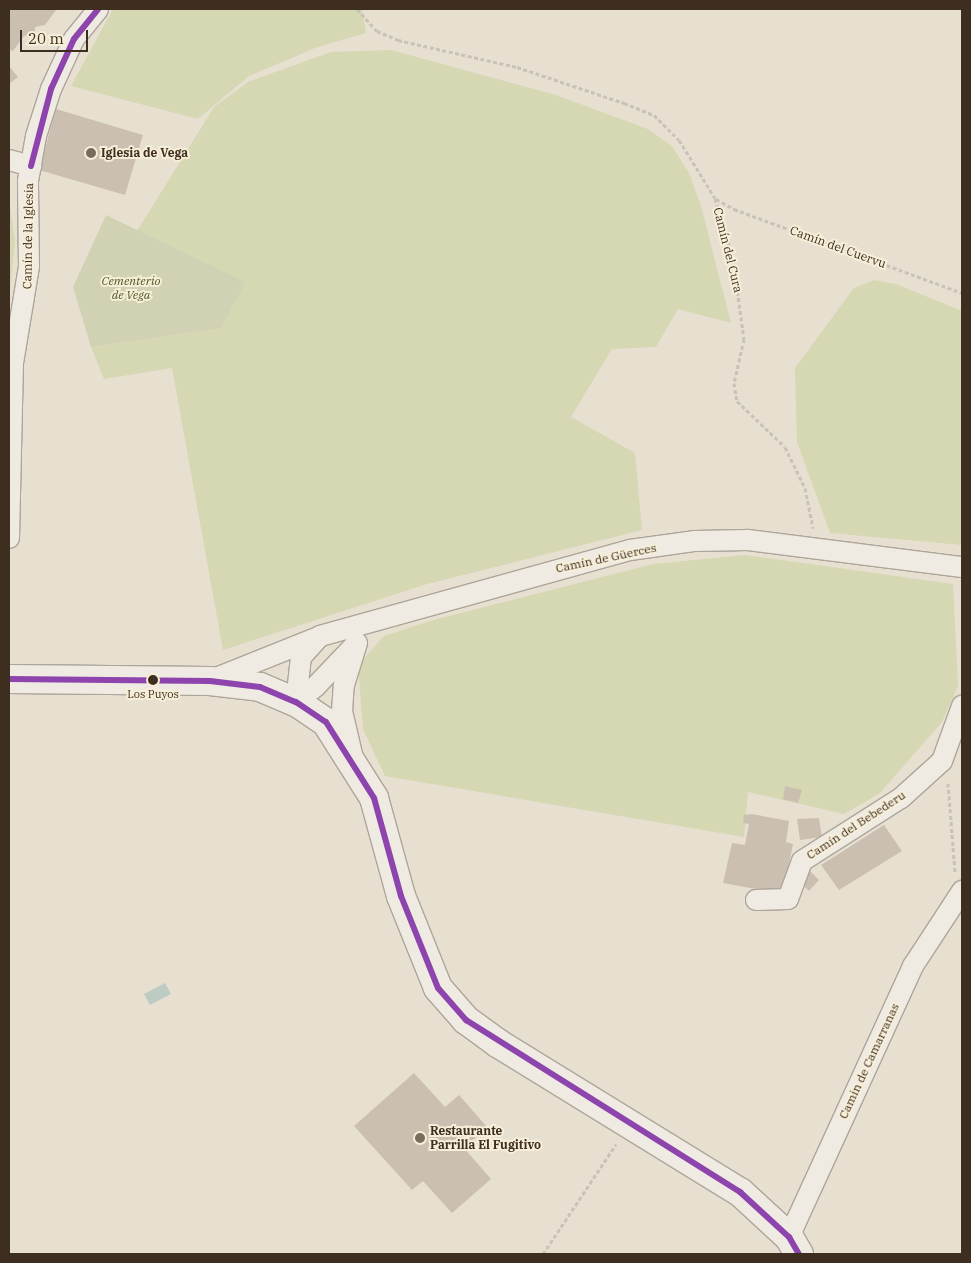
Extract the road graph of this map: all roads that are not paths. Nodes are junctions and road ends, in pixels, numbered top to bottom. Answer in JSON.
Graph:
{"nodes":[{"id":1,"x":98,"y":9,"type":"edge"},
{"id":2,"x":9,"y":160,"type":"edge"},
{"id":3,"x":30,"y":166,"type":"junction"},
{"id":4,"x":9,"y":538,"type":"edge"},
{"id":5,"x":962,"y":567,"type":"edge"},
{"id":6,"x":374,"y":621,"type":"junction"},
{"id":7,"x":320,"y":636,"type":"junction"},
{"id":8,"x":358,"y":643,"type":"junction"},
{"id":9,"x":9,"y":679,"type":"edge"},
{"id":10,"x":210,"y":681,"type":"junction"},
{"id":11,"x":296,"y":702,"type":"junction"},
{"id":12,"x":962,"y":706,"type":"edge"},
{"id":13,"x":354,"y":763,"type":"junction"},
{"id":14,"x":958,"y":895,"type":"edge"},
{"id":15,"x":756,"y":900,"type":"dead end"},
{"id":16,"x":794,"y":1246,"type":"edge"}],
"edges":[{"from":1,"to":3,"type":"street","name":"Camín de la Iglesia"},
{"from":2,"to":3,"type":"street"},
{"from":3,"to":4,"type":"street","name":"Camín de la Iglesia"},
{"from":5,"to":6,"type":"street","name":"Camín de Güerces"},
{"from":6,"to":7,"type":"street","name":"Camín de Güerces"},
{"from":6,"to":8,"type":"street"},
{"from":7,"to":10,"type":"street","name":"Camín de Güerces"},
{"from":7,"to":11,"type":"street"},
{"from":8,"to":11,"type":"street"},
{"from":8,"to":13,"type":"street"},
{"from":9,"to":10,"type":"street"},
{"from":10,"to":11,"type":"street"},
{"from":11,"to":13,"type":"street"},
{"from":12,"to":15,"type":"street","name":"Camín del Bebederu"},
{"from":13,"to":16,"type":"street"},
{"from":14,"to":16,"type":"street","name":"Camin de Camarranas"}]}
